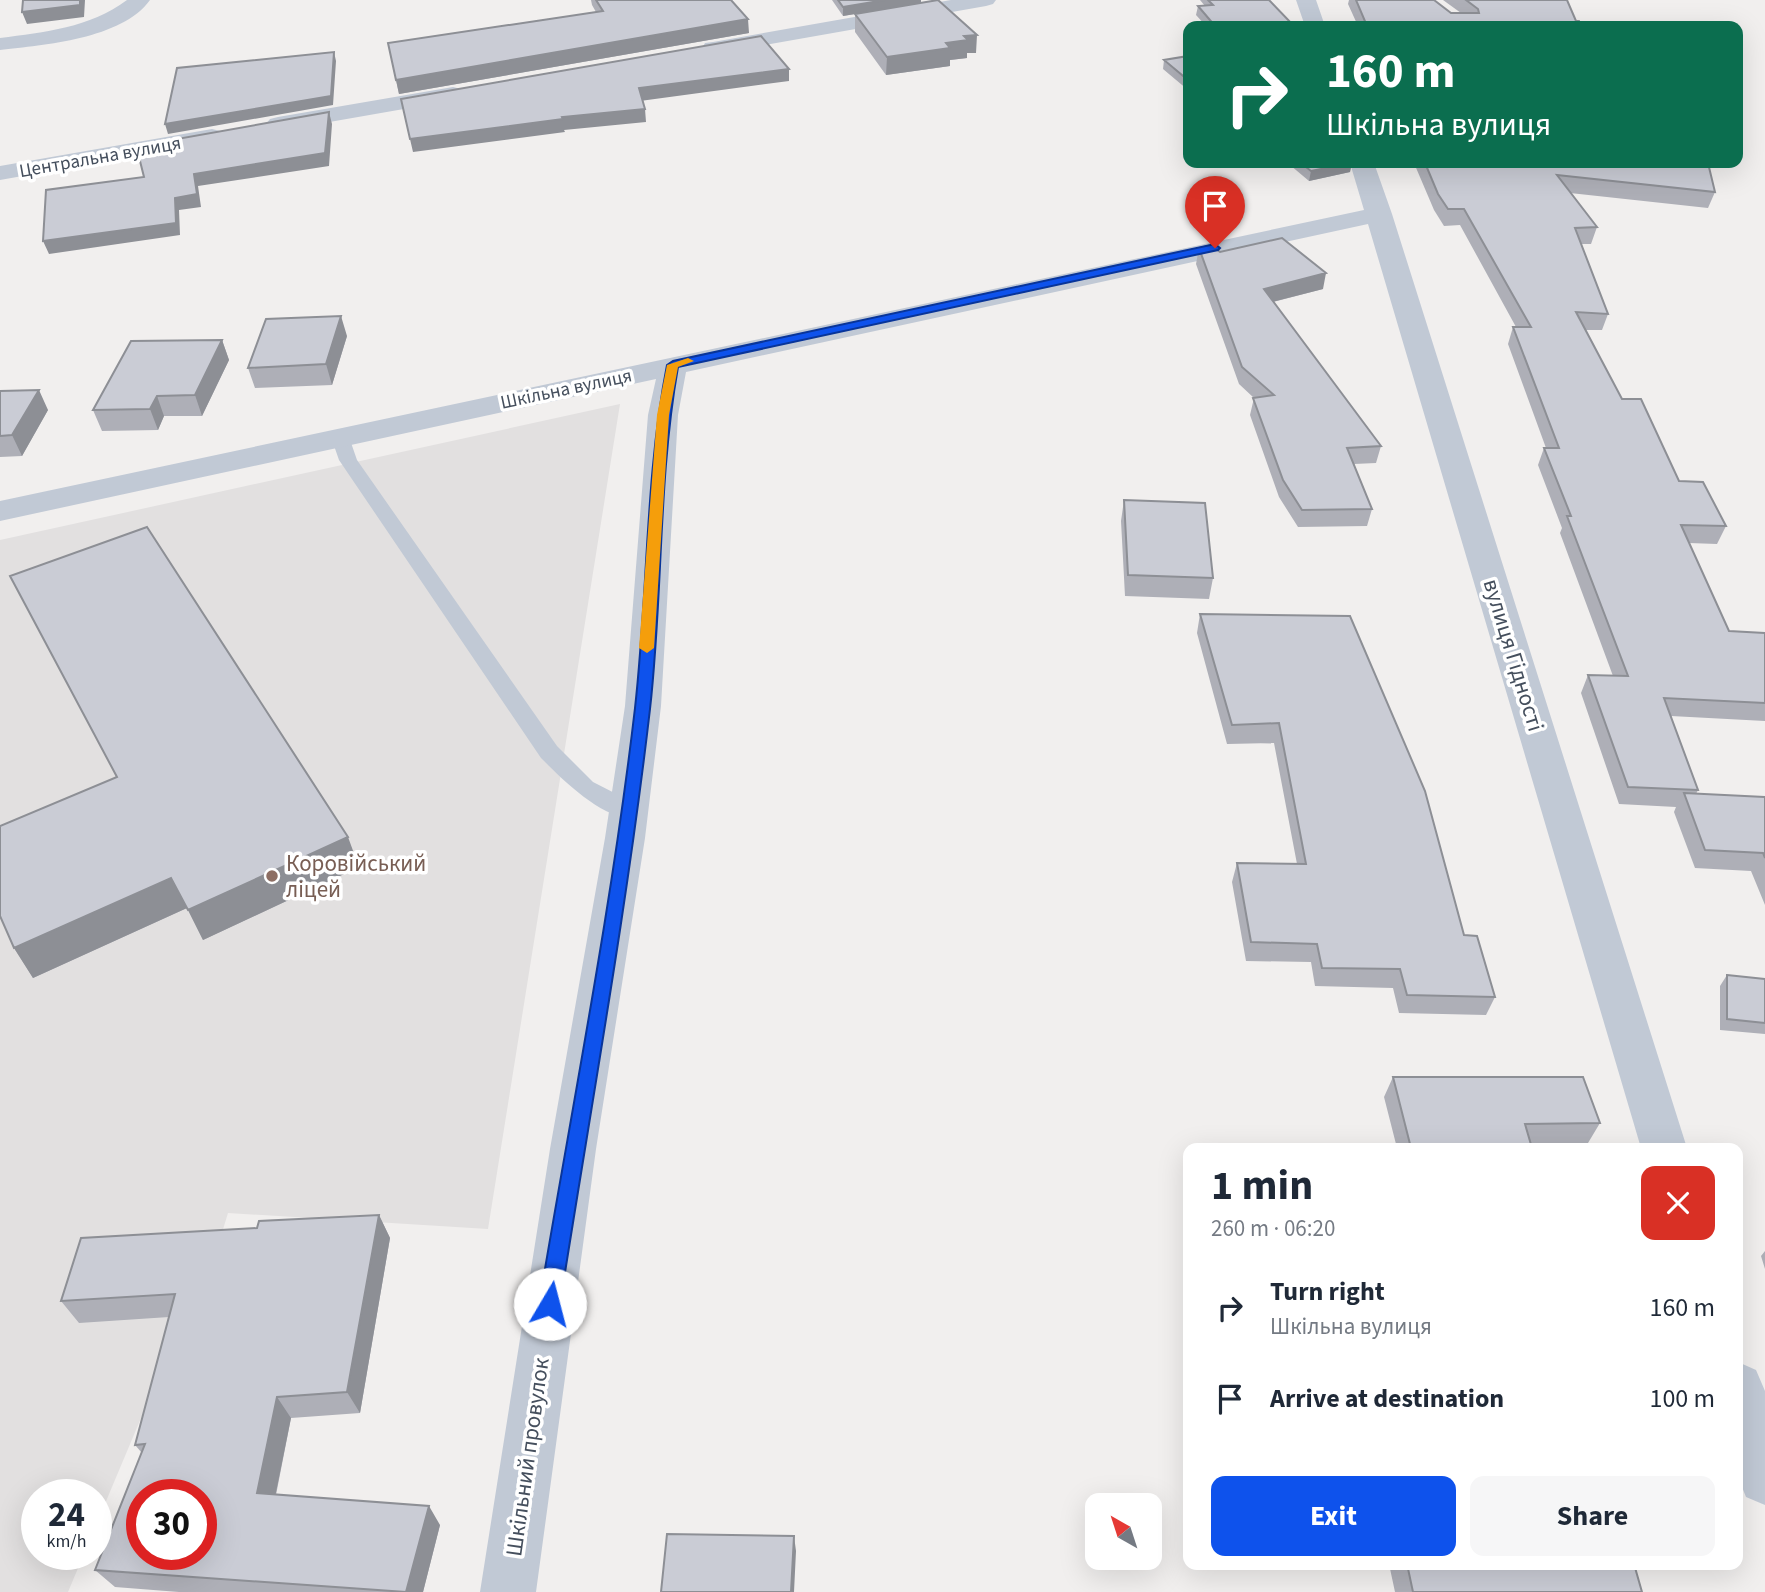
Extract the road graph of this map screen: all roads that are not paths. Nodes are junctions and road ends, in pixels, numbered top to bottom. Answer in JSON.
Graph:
{"nodes":[{"id":1,"x":140,"y":0,"type":"edge"},
{"id":2,"x":986,"y":0,"type":"edge"},
{"id":3,"x":1306,"y":0,"type":"edge"},
{"id":4,"x":1313,"y":21,"type":"edge"},
{"id":5,"x":0,"y":44,"type":"edge"},
{"id":6,"x":686,"y":53,"type":"edge"},
{"id":7,"x":481,"y":89,"type":"edge"},
{"id":8,"x":263,"y":127,"type":"edge"},
{"id":9,"x":236,"y":132,"type":"edge"},
{"id":10,"x":1364,"y":168,"type":"edge"},
{"id":11,"x":0,"y":173,"type":"edge"},
{"id":12,"x":1379,"y":214,"type":"junction"},
{"id":13,"x":673,"y":365,"type":"junction"},
{"id":14,"x":340,"y":437,"type":"junction"},
{"id":15,"x":0,"y":511,"type":"edge"},
{"id":16,"x":628,"y":810,"type":"junction"},
{"id":17,"x":1662,"y":1143,"type":"edge"},
{"id":18,"x":1743,"y":1405,"type":"edge"},
{"id":19,"x":1765,"y":1478,"type":"edge"},
{"id":20,"x":508,"y":1592,"type":"edge"}],
"edges":[{"from":1,"to":5,"type":"street"},
{"from":2,"to":6,"type":"street"},
{"from":3,"to":4,"type":"street"},
{"from":7,"to":8,"type":"street"},
{"from":9,"to":11,"type":"street","name":"Центральна вулиця"},
{"from":10,"to":12,"type":"street","name":"вулиця Гідності"},
{"from":12,"to":13,"type":"street","name":"Шкільна вулиця"},
{"from":12,"to":17,"type":"street","name":"вулиця Гідності"},
{"from":13,"to":14,"type":"street","name":"Шкільна вулиця"},
{"from":13,"to":16,"type":"street","name":"Шкільний провулок"},
{"from":14,"to":15,"type":"street","name":"Шкільна вулиця"},
{"from":14,"to":16,"type":"lane"},
{"from":16,"to":20,"type":"street","name":"Шкільний провулок"},
{"from":18,"to":19,"type":"street"}]}
